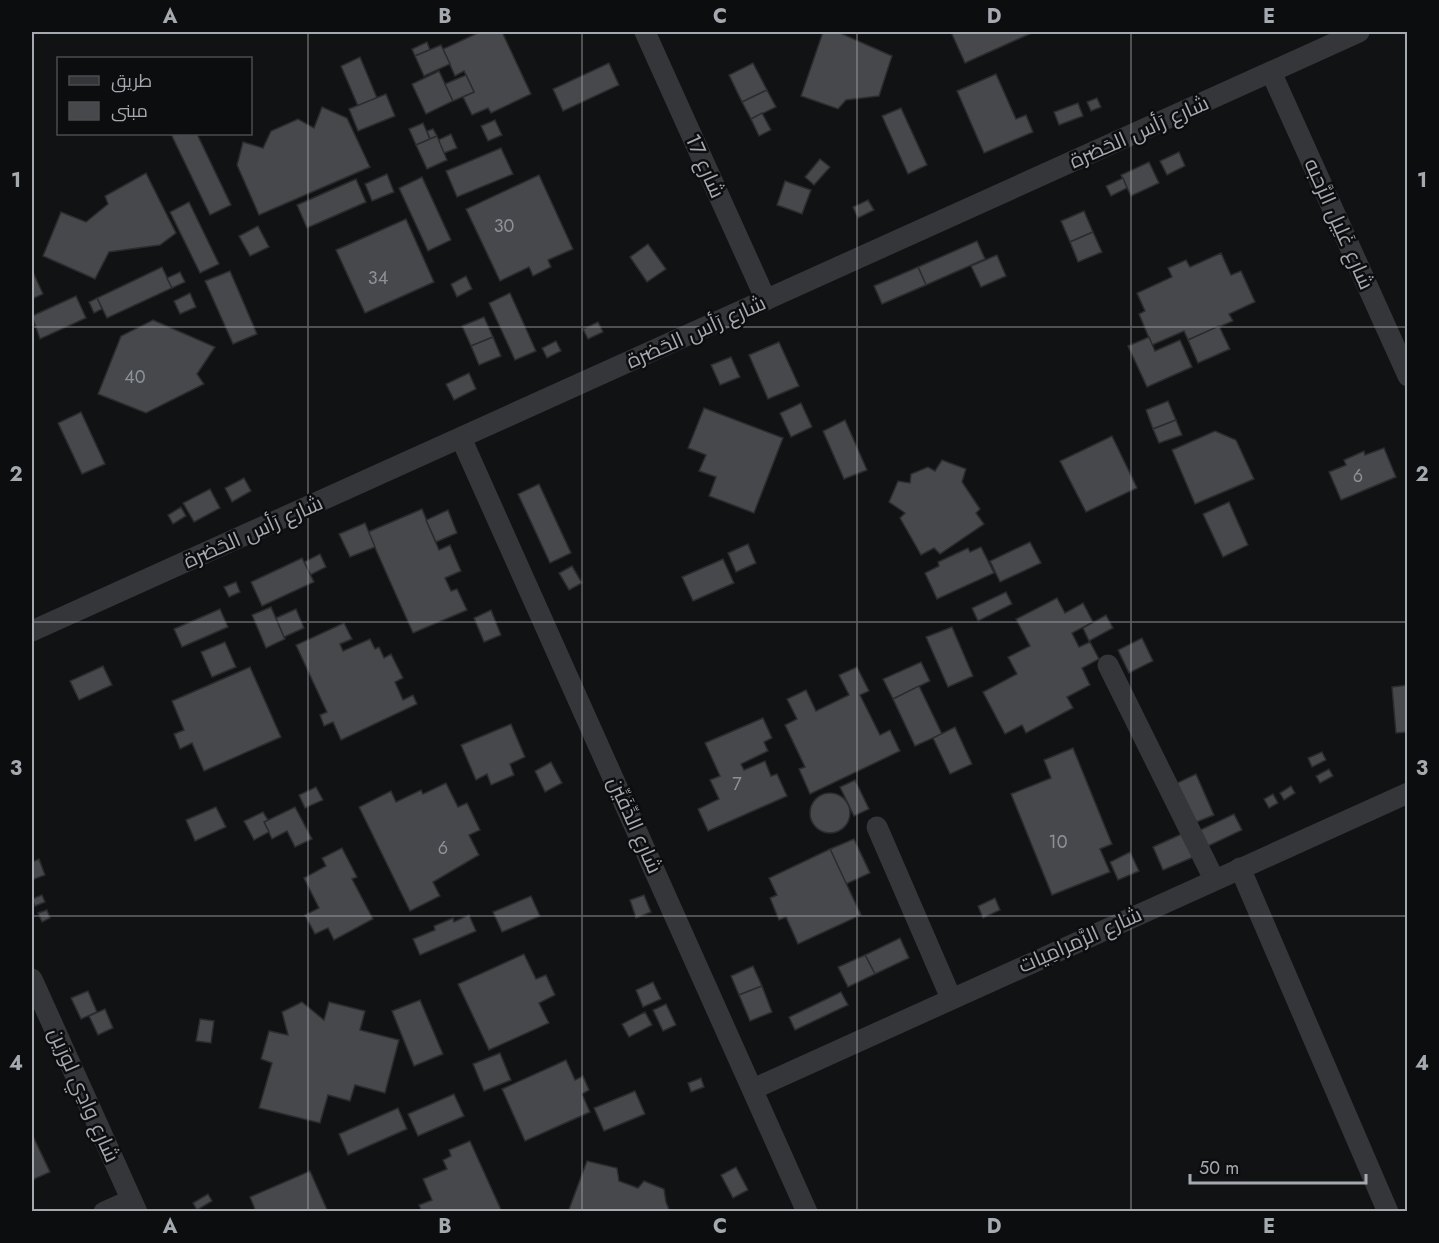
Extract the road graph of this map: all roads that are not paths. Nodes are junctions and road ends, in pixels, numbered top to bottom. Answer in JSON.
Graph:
{"nodes":[{"id":1,"x":645,"y":32,"type":"edge"},
{"id":2,"x":1359,"y":32,"type":"edge"},
{"id":3,"x":1271,"y":72,"type":"junction"},
{"id":4,"x":766,"y":300,"type":"junction"},
{"id":5,"x":1407,"y":376,"type":"edge"},
{"id":6,"x":461,"y":438,"type":"junction"},
{"id":7,"x":32,"y":631,"type":"edge"},
{"id":8,"x":1108,"y":665,"type":"dead end"},
{"id":9,"x":1407,"y":793,"type":"edge"},
{"id":10,"x":877,"y":827,"type":"dead end"},
{"id":11,"x":1240,"y":868,"type":"junction"},
{"id":12,"x":1214,"y":879,"type":"junction"},
{"id":13,"x":32,"y":979,"type":"edge"},
{"id":14,"x":951,"y":998,"type":"junction"},
{"id":15,"x":753,"y":1089,"type":"junction"},
{"id":16,"x":134,"y":1206,"type":"edge"},
{"id":17,"x":104,"y":1212,"type":"edge"},
{"id":18,"x":807,"y":1212,"type":"edge"},
{"id":19,"x":1388,"y":1212,"type":"edge"}],
"edges":[{"from":1,"to":4,"type":"street","name":"شارع 17"},
{"from":2,"to":3,"type":"street","name":"شارع رَأس الحَضرة"},
{"from":3,"to":4,"type":"street","name":"شارع رَأس الحَضرة"},
{"from":3,"to":5,"type":"street","name":"شارع غَلِيل الرَّحبه"},
{"from":4,"to":6,"type":"street","name":"شارع رَأس الحَضرة"},
{"from":6,"to":7,"type":"street","name":"شارع رَأس الحَضرة"},
{"from":6,"to":15,"type":"street","name":"شارع الدِّفَيِّن"},
{"from":8,"to":12,"type":"street"},
{"from":9,"to":11,"type":"street","name":"شارع الرَّمرامِيات"},
{"from":10,"to":14,"type":"street"},
{"from":11,"to":12,"type":"street","name":"شارع الرَّمرامِيات"},
{"from":11,"to":19,"type":"street"},
{"from":12,"to":14,"type":"street","name":"شارع الرَّمرامِيات"},
{"from":13,"to":16,"type":"street","name":"شارع وادِي لورَين"},
{"from":14,"to":15,"type":"street","name":"شارع الرَّمرامِيات"},
{"from":15,"to":18,"type":"street","name":"شارع الدِّفَيِّن"},
{"from":16,"to":17,"type":"street"}]}
